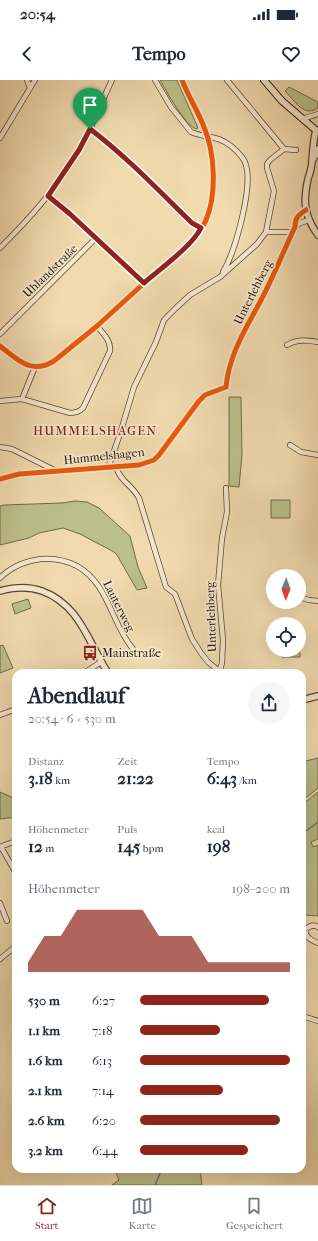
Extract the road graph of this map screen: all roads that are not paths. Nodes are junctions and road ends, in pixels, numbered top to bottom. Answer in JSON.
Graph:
{"nodes":[{"id":1,"x":27,"y":80,"type":"edge"},
{"id":2,"x":35,"y":80,"type":"edge"},
{"id":3,"x":112,"y":80,"type":"edge"},
{"id":4,"x":156,"y":80,"type":"edge"},
{"id":5,"x":182,"y":80,"type":"edge"},
{"id":6,"x":227,"y":80,"type":"edge"},
{"id":7,"x":264,"y":80,"type":"edge"},
{"id":8,"x":30,"y":88,"type":"junction"},
{"id":9,"x":318,"y":114,"type":"edge"},
{"id":10,"x":302,"y":119,"type":"junction"},
{"id":11,"x":90,"y":129,"type":"junction"},
{"id":12,"x":317,"y":129,"type":"edge"},
{"id":13,"x":207,"y":136,"type":"junction"},
{"id":14,"x":0,"y":138,"type":"edge"},
{"id":15,"x":284,"y":150,"type":"junction"},
{"id":16,"x":296,"y":150,"type":"dead end"},
{"id":17,"x":318,"y":152,"type":"edge"},
{"id":18,"x":312,"y":161,"type":"junction"},
{"id":19,"x":48,"y":196,"type":"junction"},
{"id":20,"x":306,"y":210,"type":"junction"},
{"id":21,"x":309,"y":220,"type":"junction"},
{"id":22,"x":295,"y":227,"type":"junction"},
{"id":23,"x":201,"y":228,"type":"junction"},
{"id":24,"x":266,"y":232,"type":"junction"},
{"id":25,"x":292,"y":232,"type":"junction"},
{"id":26,"x":318,"y":234,"type":"edge"},
{"id":27,"x":96,"y":238,"type":"junction"},
{"id":28,"x":0,"y":248,"type":"edge"},
{"id":29,"x":220,"y":277,"type":"junction"},
{"id":30,"x":144,"y":283,"type":"junction"},
{"id":31,"x":97,"y":326,"type":"junction"},
{"id":32,"x":0,"y":334,"type":"edge"},
{"id":33,"x":318,"y":342,"type":"edge"},
{"id":34,"x":287,"y":345,"type":"dead end"},
{"id":35,"x":0,"y":346,"type":"edge"},
{"id":36,"x":35,"y":367,"type":"junction"},
{"id":37,"x":226,"y":388,"type":"joint"},
{"id":38,"x":22,"y":398,"type":"junction"},
{"id":39,"x":0,"y":401,"type":"edge"},
{"id":40,"x":290,"y":446,"type":"dead end"},
{"id":41,"x":0,"y":447,"type":"edge"},
{"id":42,"x":318,"y":455,"type":"edge"},
{"id":43,"x":116,"y":467,"type":"junction"},
{"id":44,"x":108,"y":468,"type":"junction"},
{"id":45,"x":56,"y":471,"type":"junction"},
{"id":46,"x":0,"y":479,"type":"edge"},
{"id":47,"x":226,"y":488,"type":"dead end"},
{"id":48,"x":0,"y":578,"type":"edge"},
{"id":49,"x":0,"y":591,"type":"edge"},
{"id":50,"x":306,"y":599,"type":"edge"},
{"id":51,"x":318,"y":601,"type":"edge"},
{"id":52,"x":133,"y":649,"type":"dead end"},
{"id":53,"x":101,"y":662,"type":"junction"},
{"id":54,"x":90,"y":669,"type":"edge"},
{"id":55,"x":105,"y":669,"type":"edge"},
{"id":56,"x":216,"y":669,"type":"edge"},
{"id":57,"x":220,"y":669,"type":"edge"},
{"id":58,"x":318,"y":696,"type":"edge"},
{"id":59,"x":306,"y":699,"type":"edge"},
{"id":60,"x":12,"y":710,"type":"edge"},
{"id":61,"x":0,"y":715,"type":"edge"},
{"id":62,"x":12,"y":843,"type":"edge"},
{"id":63,"x":1,"y":847,"type":"edge"},
{"id":64,"x":12,"y":866,"type":"edge"},
{"id":65,"x":0,"y":903,"type":"edge"},
{"id":66,"x":7,"y":921,"type":"dead end"},
{"id":67,"x":318,"y":927,"type":"edge"},
{"id":68,"x":306,"y":929,"type":"edge"},
{"id":69,"x":306,"y":935,"type":"edge"},
{"id":70,"x":318,"y":943,"type":"edge"},
{"id":71,"x":12,"y":949,"type":"edge"},
{"id":72,"x":0,"y":959,"type":"edge"},
{"id":73,"x":306,"y":1017,"type":"edge"},
{"id":74,"x":318,"y":1021,"type":"edge"}],
"edges":[{"from":1,"to":8,"type":"street"},
{"from":2,"to":8,"type":"street"},
{"from":3,"to":11,"type":"street"},
{"from":4,"to":13,"type":"street"},
{"from":5,"to":13,"type":"street"},
{"from":6,"to":15,"type":"street"},
{"from":7,"to":10,"type":"main road"},
{"from":8,"to":14,"type":"street"},
{"from":9,"to":10,"type":"street"},
{"from":10,"to":12,"type":"main road"},
{"from":11,"to":19,"type":"street"},
{"from":11,"to":23,"type":"street"},
{"from":12,"to":18,"type":"street"},
{"from":13,"to":23,"type":"street"},
{"from":13,"to":29,"type":"street"},
{"from":15,"to":16,"type":"street"},
{"from":15,"to":24,"type":"street","name":"Hummelshagen"},
{"from":17,"to":18,"type":"street"},
{"from":18,"to":20,"type":"street"},
{"from":19,"to":27,"type":"street"},
{"from":19,"to":28,"type":"street"},
{"from":20,"to":21,"type":"street"},
{"from":20,"to":22,"type":"street","name":"Unterlehberg"},
{"from":21,"to":22,"type":"street"},
{"from":21,"to":26,"type":"street"},
{"from":22,"to":25,"type":"street","name":"Unterlehberg"},
{"from":23,"to":30,"type":"street"},
{"from":24,"to":25,"type":"street"},
{"from":24,"to":29,"type":"street","name":"Hummelshagen"},
{"from":25,"to":37,"type":"street","name":"Unterlehberg"},
{"from":27,"to":30,"type":"street"},
{"from":27,"to":32,"type":"street","name":"Uhlandstraße"},
{"from":29,"to":44,"type":"street","name":"Hummelshagen"},
{"from":30,"to":31,"type":"street"},
{"from":31,"to":36,"type":"street"},
{"from":31,"to":38,"type":"street"},
{"from":33,"to":34,"type":"street"},
{"from":35,"to":36,"type":"street"},
{"from":36,"to":38,"type":"street"},
{"from":37,"to":43,"type":"street","name":"Hummelshagen"},
{"from":38,"to":39,"type":"street"},
{"from":40,"to":42,"type":"street"},
{"from":41,"to":45,"type":"street","name":"Hummelshagen"},
{"from":43,"to":44,"type":"street","name":"Hummelshagen"},
{"from":43,"to":56,"type":"street","name":"Hummelshagen"},
{"from":44,"to":45,"type":"street","name":"Hummelshagen"},
{"from":45,"to":46,"type":"street","name":"Hummelshagen"},
{"from":47,"to":57,"type":"street","name":"Unterlehberg"},
{"from":48,"to":52,"type":"street","name":"Lauterweg"},
{"from":49,"to":53,"type":"street"},
{"from":50,"to":51,"type":"street"},
{"from":53,"to":54,"type":"street"},
{"from":53,"to":55,"type":"street"},
{"from":58,"to":59,"type":"street"},
{"from":60,"to":61,"type":"street"},
{"from":62,"to":63,"type":"street"},
{"from":63,"to":64,"type":"street"},
{"from":65,"to":66,"type":"street"},
{"from":67,"to":68,"type":"street"},
{"from":69,"to":70,"type":"street"},
{"from":71,"to":72,"type":"street"},
{"from":73,"to":74,"type":"street"}]}
